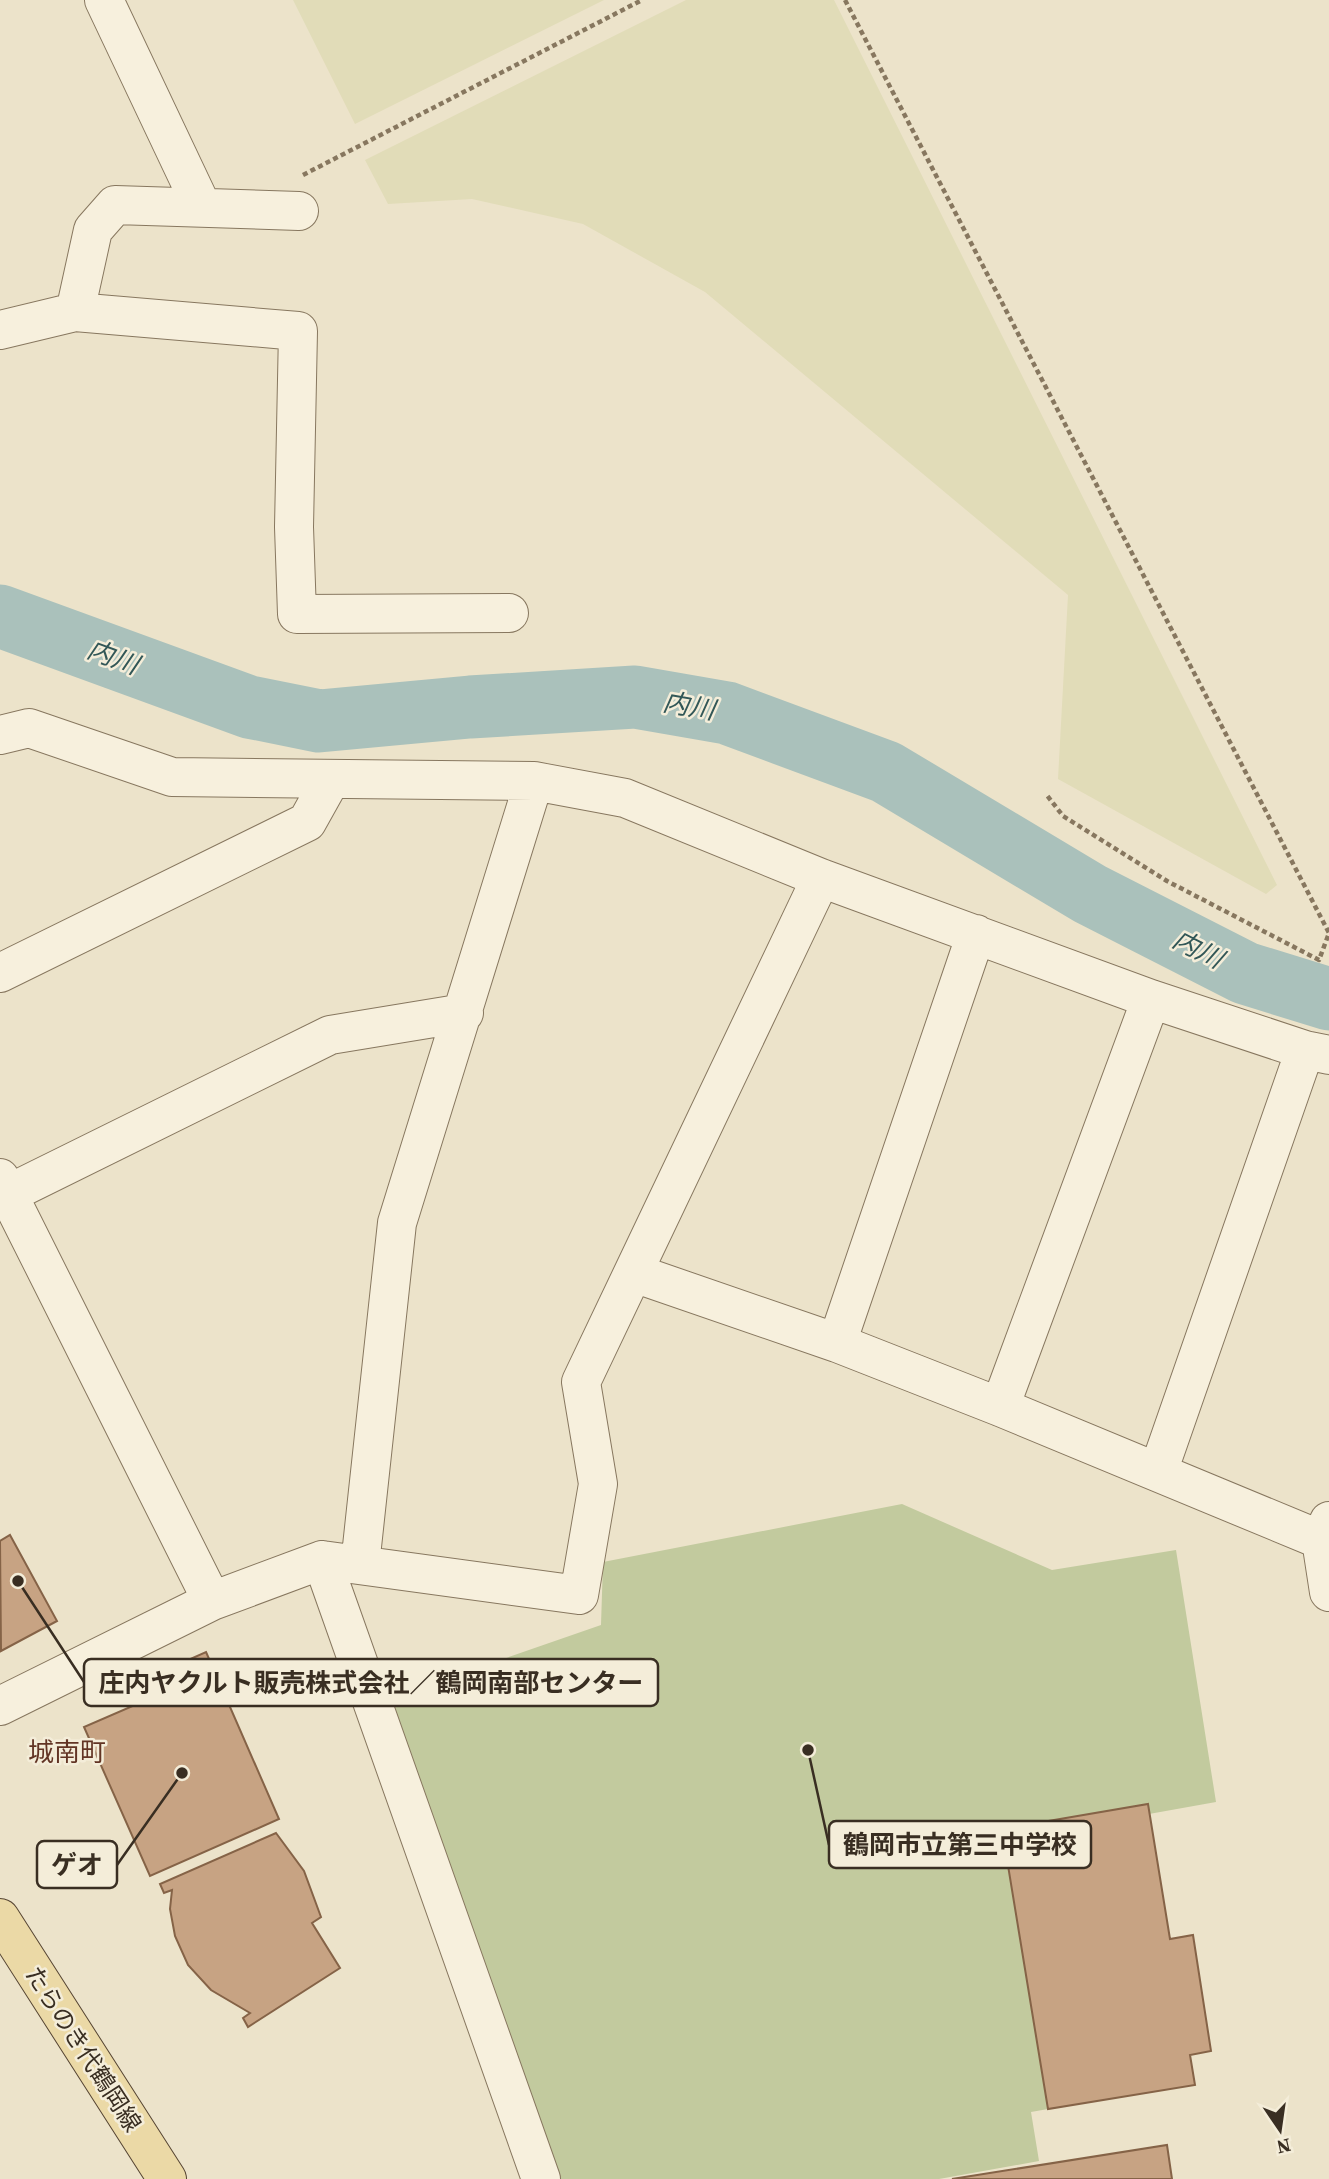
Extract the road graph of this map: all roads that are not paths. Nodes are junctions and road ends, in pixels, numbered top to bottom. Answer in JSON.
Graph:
{"nodes":[{"id":1,"x":104,"y":0,"type":"edge"},
{"id":2,"x":299,"y":194,"type":"road end"},
{"id":3,"x":202,"y":207,"type":"junction"},
{"id":4,"x":75,"y":312,"type":"junction"},
{"id":5,"x":0,"y":330,"type":"edge"},
{"id":6,"x":509,"y":612,"type":"dead end"},
{"id":7,"x":0,"y":735,"type":"edge"},
{"id":8,"x":331,"y":779,"type":"junction"},
{"id":9,"x":534,"y":781,"type":"junction"},
{"id":10,"x":821,"y":877,"type":"junction"},
{"id":11,"x":976,"y":934,"type":"junction"},
{"id":12,"x":0,"y":973,"type":"edge"},
{"id":13,"x":1151,"y":999,"type":"junction"},
{"id":14,"x":464,"y":1013,"type":"junction"},
{"id":15,"x":1317,"y":1052,"type":"edge"},
{"id":16,"x":3,"y":1190,"type":"edge"},
{"id":17,"x":634,"y":1273,"type":"junction"},
{"id":18,"x":837,"y":1343,"type":"junction"},
{"id":19,"x":1000,"y":1406,"type":"junction"},
{"id":20,"x":1158,"y":1472,"type":"junction"},
{"id":21,"x":1325,"y":1530,"type":"edge"},
{"id":22,"x":322,"y":1560,"type":"junction"},
{"id":23,"x":360,"y":1566,"type":"junction"},
{"id":24,"x":1329,"y":1592,"type":"edge"},
{"id":25,"x":212,"y":1601,"type":"junction"},
{"id":26,"x":0,"y":1706,"type":"edge"},
{"id":27,"x":0,"y":1918,"type":"edge"},
{"id":28,"x":167,"y":2179,"type":"edge"},
{"id":29,"x":541,"y":2179,"type":"edge"}],
"edges":[{"from":1,"to":3,"type":"street"},
{"from":2,"to":3,"type":"street"},
{"from":3,"to":4,"type":"street"},
{"from":4,"to":5,"type":"street"},
{"from":4,"to":6,"type":"street"},
{"from":7,"to":8,"type":"street"},
{"from":8,"to":9,"type":"street"},
{"from":8,"to":12,"type":"street"},
{"from":9,"to":10,"type":"street"},
{"from":9,"to":14,"type":"street"},
{"from":10,"to":11,"type":"street"},
{"from":10,"to":17,"type":"street"},
{"from":11,"to":13,"type":"street"},
{"from":11,"to":18,"type":"street"},
{"from":13,"to":15,"type":"street"},
{"from":13,"to":19,"type":"street"},
{"from":14,"to":16,"type":"street"},
{"from":14,"to":23,"type":"street"},
{"from":15,"to":20,"type":"street"},
{"from":16,"to":25,"type":"street"},
{"from":17,"to":18,"type":"street"},
{"from":17,"to":23,"type":"street"},
{"from":18,"to":19,"type":"street"},
{"from":19,"to":20,"type":"street"},
{"from":20,"to":21,"type":"street"},
{"from":21,"to":24,"type":"street"},
{"from":22,"to":23,"type":"street"},
{"from":22,"to":25,"type":"street"},
{"from":22,"to":29,"type":"street"},
{"from":25,"to":26,"type":"street"},
{"from":27,"to":28,"type":"main road","name":"たらのき代鶴岡線"}]}
